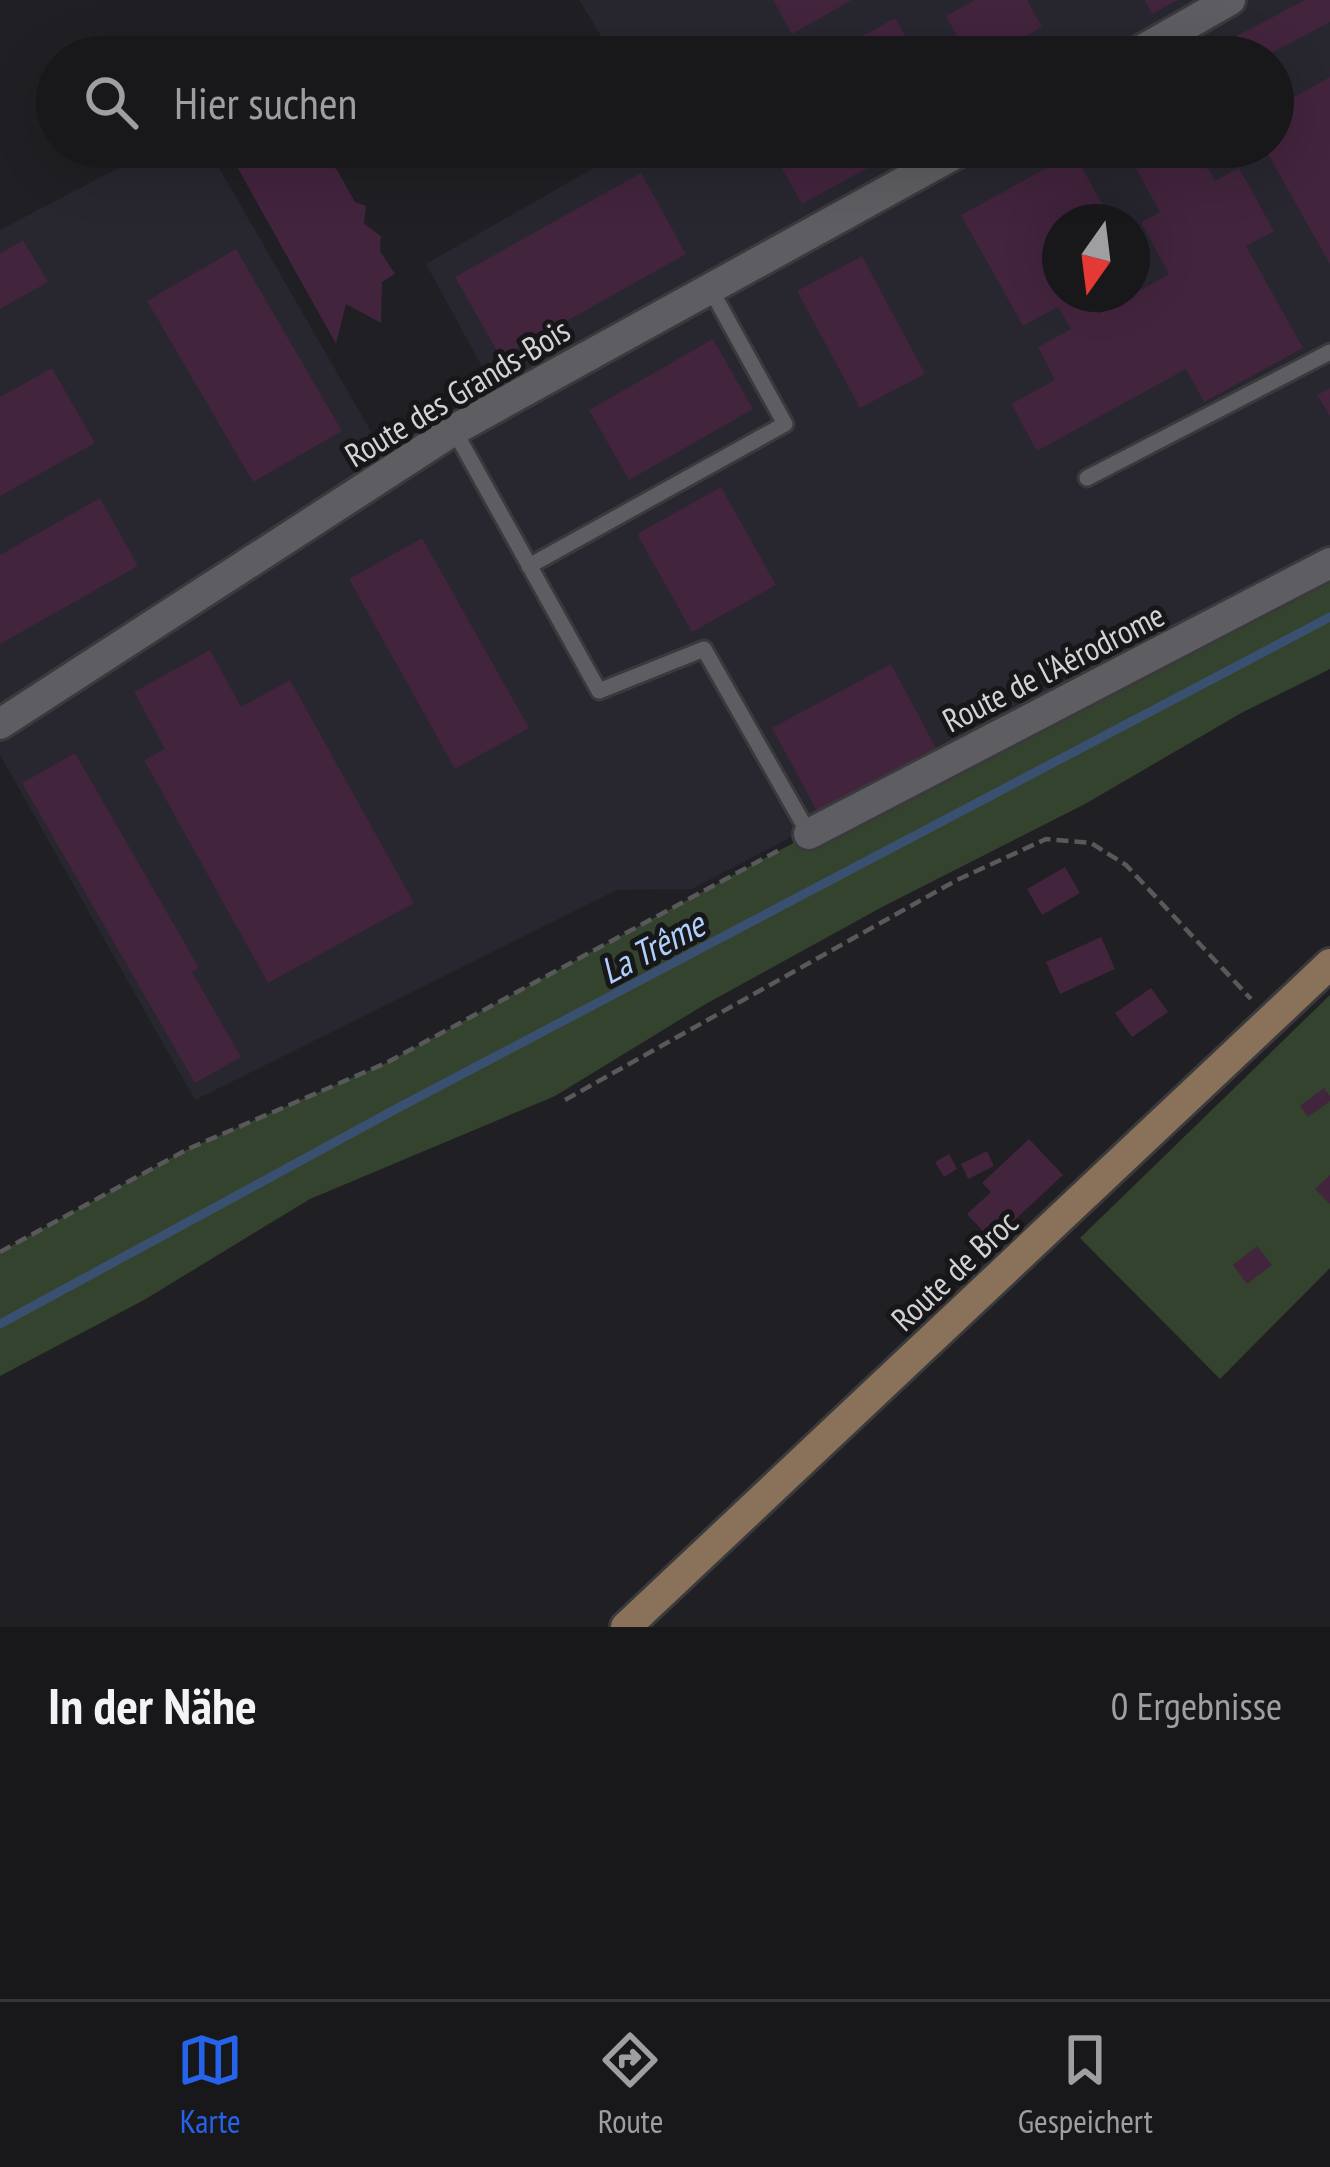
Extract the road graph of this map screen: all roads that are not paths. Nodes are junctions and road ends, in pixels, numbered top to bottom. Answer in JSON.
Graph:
{"nodes":[{"id":1,"x":1230,"y":0,"type":"edge"},
{"id":2,"x":1167,"y":36,"type":"edge"},
{"id":3,"x":929,"y":168,"type":"edge"},
{"id":4,"x":710,"y":288,"type":"junction"},
{"id":5,"x":1330,"y":352,"type":"edge"},
{"id":6,"x":454,"y":430,"type":"junction"},
{"id":7,"x":1088,"y":478,"type":"dead end"},
{"id":8,"x":1330,"y":563,"type":"edge"},
{"id":9,"x":530,"y":566,"type":"junction"},
{"id":10,"x":0,"y":724,"type":"edge"},
{"id":11,"x":809,"y":833,"type":"joint"},
{"id":12,"x":1330,"y":964,"type":"edge"},
{"id":13,"x":626,"y":1627,"type":"edge"}],
"edges":[{"from":1,"to":2,"type":"street"},
{"from":3,"to":4,"type":"street","name":"Route des Grands-Bois"},
{"from":4,"to":6,"type":"street","name":"Route des Grands-Bois"},
{"from":4,"to":9,"type":"lane"},
{"from":5,"to":7,"type":"lane"},
{"from":6,"to":9,"type":"lane"},
{"from":6,"to":10,"type":"street","name":"Route des Grands-Bois"},
{"from":8,"to":11,"type":"street","name":"Route de l'Aérodrome"},
{"from":9,"to":11,"type":"lane"},
{"from":12,"to":13,"type":"main road","name":"Route de Broc"}]}
